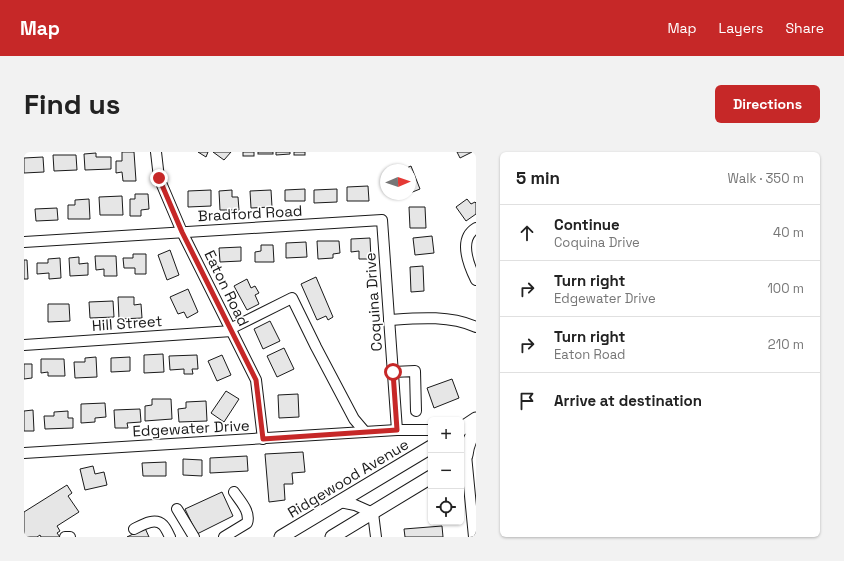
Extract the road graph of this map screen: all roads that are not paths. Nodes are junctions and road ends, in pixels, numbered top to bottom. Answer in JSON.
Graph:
{"nodes":[{"id":1,"x":156,"y":152,"type":"edge"},
{"id":2,"x":382,"y":220,"type":"joint"},
{"id":3,"x":476,"y":228,"type":"edge"},
{"id":4,"x":182,"y":232,"type":"junction"},
{"id":5,"x":24,"y":242,"type":"edge"},
{"id":6,"x":476,"y":280,"type":"edge"},
{"id":7,"x":389,"y":320,"type":"junction"},
{"id":8,"x":476,"y":326,"type":"edge"},
{"id":9,"x":231,"y":330,"type":"junction"},
{"id":10,"x":24,"y":345,"type":"edge"},
{"id":11,"x":393,"y":372,"type":"junction"},
{"id":12,"x":416,"y":411,"type":"dead end"},
{"id":13,"x":476,"y":419,"type":"edge"},
{"id":14,"x":464,"y":427,"type":"edge"},
{"id":15,"x":476,"y":429,"type":"edge"},
{"id":16,"x":397,"y":430,"type":"junction"},
{"id":17,"x":428,"y":430,"type":"edge"},
{"id":18,"x":365,"y":432,"type":"junction"},
{"id":19,"x":263,"y":439,"type":"junction"},
{"id":20,"x":428,"y":449,"type":"edge"},
{"id":21,"x":24,"y":453,"type":"edge"},
{"id":22,"x":468,"y":454,"type":"edge"},
{"id":23,"x":428,"y":479,"type":"edge"},
{"id":24,"x":234,"y":492,"type":"dead end"},
{"id":25,"x":473,"y":494,"type":"edge"},
{"id":26,"x":340,"y":502,"type":"junction"},
{"id":27,"x":177,"y":510,"type":"dead end"},
{"id":28,"x":373,"y":513,"type":"junction"},
{"id":29,"x":134,"y":529,"type":"dead end"},
{"id":30,"x":283,"y":536,"type":"edge"},
{"id":31,"x":65,"y":537,"type":"edge"},
{"id":32,"x":70,"y":537,"type":"edge"},
{"id":33,"x":170,"y":537,"type":"edge"},
{"id":34,"x":194,"y":537,"type":"edge"},
{"id":35,"x":224,"y":537,"type":"edge"},
{"id":36,"x":332,"y":537,"type":"edge"},
{"id":37,"x":376,"y":537,"type":"edge"},
{"id":38,"x":474,"y":537,"type":"edge"}],
"edges":[{"from":1,"to":4,"type":"street","name":"Eaton Road"},
{"from":2,"to":4,"type":"street","name":"Bradford Road"},
{"from":2,"to":7,"type":"street","name":"Coquina Drive"},
{"from":3,"to":6,"type":"street"},
{"from":4,"to":5,"type":"street","name":"Bradford Road"},
{"from":4,"to":9,"type":"street","name":"Eaton Road"},
{"from":7,"to":8,"type":"street"},
{"from":7,"to":11,"type":"street","name":"Coquina Drive"},
{"from":9,"to":10,"type":"street","name":"Hill Street"},
{"from":9,"to":18,"type":"street"},
{"from":9,"to":19,"type":"street","name":"Eaton Road"},
{"from":11,"to":12,"type":"street"},
{"from":11,"to":16,"type":"street","name":"Coquina Drive"},
{"from":13,"to":14,"type":"main road"},
{"from":15,"to":22,"type":"main road"},
{"from":16,"to":17,"type":"street","name":"Edgewater Drive"},
{"from":16,"to":18,"type":"street","name":"Edgewater Drive"},
{"from":18,"to":19,"type":"street","name":"Edgewater Drive"},
{"from":19,"to":21,"type":"street","name":"Edgewater Drive"},
{"from":20,"to":26,"type":"main road","name":"Ridgewood Avenue"},
{"from":22,"to":25,"type":"street"},
{"from":23,"to":28,"type":"main road"},
{"from":24,"to":35,"type":"street"},
{"from":25,"to":38,"type":"street"},
{"from":26,"to":28,"type":"street"},
{"from":26,"to":30,"type":"main road","name":"Ridgewood Avenue"},
{"from":27,"to":34,"type":"street"},
{"from":28,"to":36,"type":"main road"},
{"from":28,"to":37,"type":"street"},
{"from":29,"to":33,"type":"street"},
{"from":31,"to":32,"type":"street"}]}
